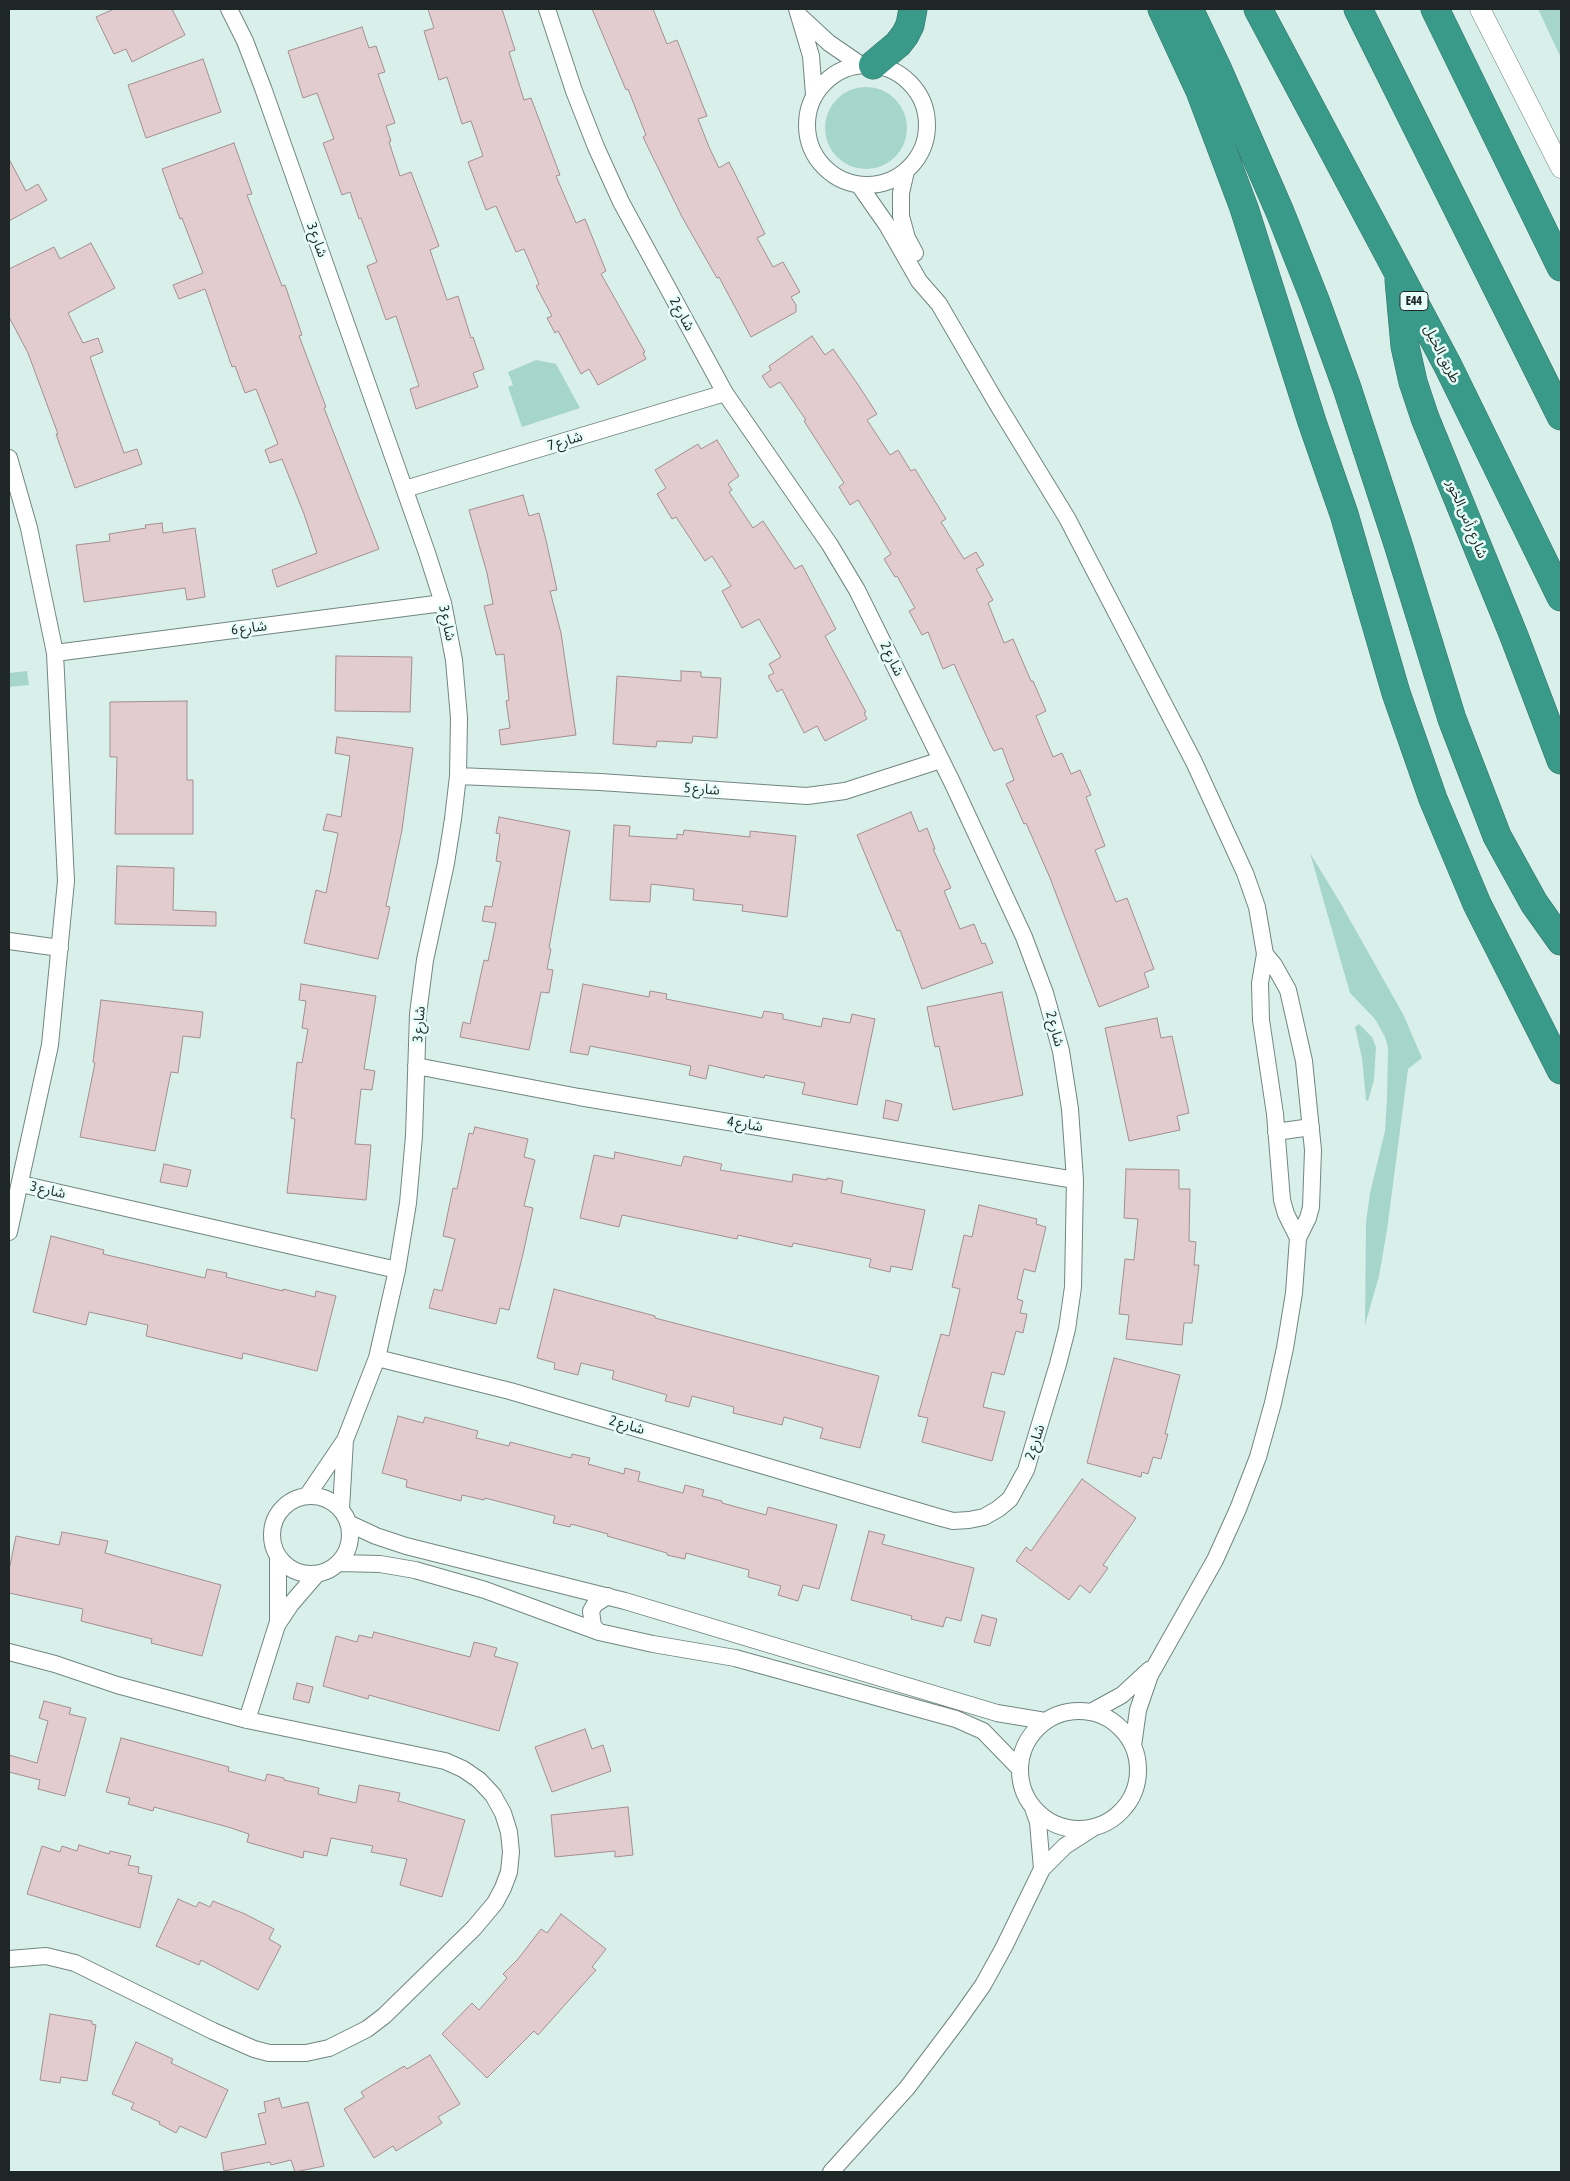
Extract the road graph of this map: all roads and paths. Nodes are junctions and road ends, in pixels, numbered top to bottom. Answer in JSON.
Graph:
{"nodes":[{"id":1,"x":229,"y":9,"type":"edge"},
{"id":2,"x":547,"y":9,"type":"edge"},
{"id":3,"x":913,"y":9,"type":"edge"},
{"id":4,"x":1162,"y":9,"type":"edge"},
{"id":5,"x":1189,"y":9,"type":"edge"},
{"id":6,"x":1258,"y":9,"type":"edge"},
{"id":7,"x":1358,"y":9,"type":"edge"},
{"id":8,"x":1435,"y":9,"type":"edge"},
{"id":9,"x":1480,"y":9,"type":"edge"},
{"id":10,"x":799,"y":13,"type":"edge"},
{"id":11,"x":867,"y":65,"type":"junction"},
{"id":12,"x":814,"y":95,"type":"junction"},
{"id":13,"x":1561,"y":168,"type":"edge"},
{"id":14,"x":906,"y":171,"type":"junction"},
{"id":15,"x":859,"y":185,"type":"junction"},
{"id":16,"x":1561,"y":267,"type":"edge"},
{"id":17,"x":1398,"y":271,"type":"junction"},
{"id":18,"x":939,"y":304,"type":"junction"},
{"id":19,"x":725,"y":393,"type":"junction"},
{"id":20,"x":1561,"y":416,"type":"edge"},
{"id":21,"x":9,"y":458,"type":"edge"},
{"id":22,"x":405,"y":489,"type":"junction"},
{"id":23,"x":1561,"y":597,"type":"edge"},
{"id":24,"x":443,"y":603,"type":"junction"},
{"id":25,"x":55,"y":653,"type":"junction"},
{"id":26,"x":942,"y":760,"type":"junction"},
{"id":27,"x":1561,"y":760,"type":"edge"},
{"id":28,"x":458,"y":776,"type":"junction"},
{"id":29,"x":1561,"y":940,"type":"edge"},
{"id":30,"x":9,"y":941,"type":"edge"},
{"id":31,"x":60,"y":948,"type":"junction"},
{"id":32,"x":1265,"y":954,"type":"junction"},
{"id":33,"x":416,"y":1066,"type":"junction"},
{"id":34,"x":1561,"y":1070,"type":"edge"},
{"id":35,"x":1311,"y":1127,"type":"junction"},
{"id":36,"x":1276,"y":1132,"type":"junction"},
{"id":37,"x":1075,"y":1180,"type":"junction"},
{"id":38,"x":21,"y":1184,"type":"junction"},
{"id":39,"x":9,"y":1232,"type":"edge"},
{"id":40,"x":1298,"y":1238,"type":"junction"},
{"id":41,"x":397,"y":1270,"type":"junction"},
{"id":42,"x":377,"y":1358,"type":"junction"},
{"id":43,"x":345,"y":1440,"type":"junction"},
{"id":44,"x":307,"y":1496,"type":"junction"},
{"id":45,"x":345,"y":1516,"type":"junction"},
{"id":46,"x":278,"y":1558,"type":"junction"},
{"id":47,"x":339,"y":1563,"type":"junction"},
{"id":48,"x":316,"y":1575,"type":"junction"},
{"id":49,"x":608,"y":1596,"type":"junction"},
{"id":50,"x":278,"y":1625,"type":"junction"},
{"id":51,"x":599,"y":1632,"type":"junction"},
{"id":52,"x":9,"y":1652,"type":"edge"},
{"id":53,"x":1158,"y":1659,"type":"junction"},
{"id":54,"x":1091,"y":1712,"type":"junction"},
{"id":55,"x":247,"y":1720,"type":"junction"},
{"id":56,"x":1046,"y":1720,"type":"junction"},
{"id":57,"x":1133,"y":1746,"type":"junction"},
{"id":58,"x":1020,"y":1768,"type":"junction"},
{"id":59,"x":1033,"y":1808,"type":"junction"},
{"id":60,"x":1093,"y":1828,"type":"junction"},
{"id":61,"x":1042,"y":1869,"type":"junction"},
{"id":62,"x":9,"y":1959,"type":"edge"},
{"id":63,"x":831,"y":2172,"type":"edge"}],
"edges":[{"from":1,"to":22,"type":"street","name":"شارع 3"},
{"from":2,"to":19,"type":"street","name":"شارع 2"},
{"from":3,"to":11,"type":"highway"},
{"from":4,"to":34,"type":"highway"},
{"from":5,"to":29,"type":"highway"},
{"from":6,"to":17,"type":"highway","name":"طريق الخيل","number":"E44"},
{"from":7,"to":20,"type":"highway"},
{"from":8,"to":16,"type":"highway"},
{"from":9,"to":13,"type":"street"},
{"from":10,"to":11,"type":"street"},
{"from":10,"to":12,"type":"street"},
{"from":11,"to":12,"type":"street"},
{"from":11,"to":14,"type":"street"},
{"from":12,"to":15,"type":"street"},
{"from":14,"to":15,"type":"street"},
{"from":14,"to":18,"type":"street"},
{"from":15,"to":18,"type":"street"},
{"from":17,"to":23,"type":"highway","name":"طريق الخيل","number":"E44"},
{"from":17,"to":27,"type":"highway","name":"شارع رأس الخور","number":"E44"},
{"from":18,"to":32,"type":"street"},
{"from":19,"to":22,"type":"street","name":"شارع 7"},
{"from":19,"to":26,"type":"street","name":"شارع 2"},
{"from":21,"to":25,"type":"street"},
{"from":22,"to":24,"type":"street","name":"شارع 3"},
{"from":24,"to":25,"type":"street","name":"شارع 6"},
{"from":24,"to":28,"type":"street","name":"شارع 3"},
{"from":25,"to":31,"type":"street"},
{"from":26,"to":28,"type":"street","name":"شارع 5"},
{"from":26,"to":37,"type":"street","name":"شارع 2"},
{"from":28,"to":33,"type":"street","name":"شارع 3"},
{"from":30,"to":31,"type":"street"},
{"from":31,"to":38,"type":"street"},
{"from":32,"to":35,"type":"street"},
{"from":32,"to":36,"type":"street"},
{"from":33,"to":37,"type":"street","name":"شارع 4"},
{"from":33,"to":41,"type":"street","name":"شارع 3"},
{"from":35,"to":36,"type":"street"},
{"from":35,"to":40,"type":"street"},
{"from":36,"to":40,"type":"street"},
{"from":37,"to":42,"type":"street","name":"شارع 2"},
{"from":38,"to":39,"type":"street"},
{"from":38,"to":41,"type":"street","name":"شارع 3"},
{"from":40,"to":53,"type":"street"},
{"from":41,"to":42,"type":"street","name":"شارع 3"},
{"from":42,"to":43,"type":"street","name":"شارع 3"},
{"from":43,"to":44,"type":"street"},
{"from":43,"to":45,"type":"street"},
{"from":44,"to":45,"type":"street"},
{"from":44,"to":46,"type":"street"},
{"from":45,"to":47,"type":"street"},
{"from":45,"to":49,"type":"street"},
{"from":46,"to":48,"type":"street"},
{"from":46,"to":50,"type":"street"},
{"from":47,"to":48,"type":"street"},
{"from":47,"to":51,"type":"street"},
{"from":48,"to":50,"type":"street"},
{"from":49,"to":51,"type":"street"},
{"from":49,"to":56,"type":"street"},
{"from":50,"to":55,"type":"street"},
{"from":51,"to":58,"type":"street"},
{"from":52,"to":55,"type":"street"},
{"from":53,"to":54,"type":"street"},
{"from":53,"to":57,"type":"street"},
{"from":54,"to":56,"type":"street"},
{"from":54,"to":57,"type":"street"},
{"from":55,"to":62,"type":"street"},
{"from":56,"to":58,"type":"street"},
{"from":57,"to":60,"type":"street"},
{"from":58,"to":59,"type":"street"},
{"from":59,"to":60,"type":"street"},
{"from":59,"to":61,"type":"street"},
{"from":60,"to":61,"type":"street"},
{"from":61,"to":63,"type":"street"}]}
